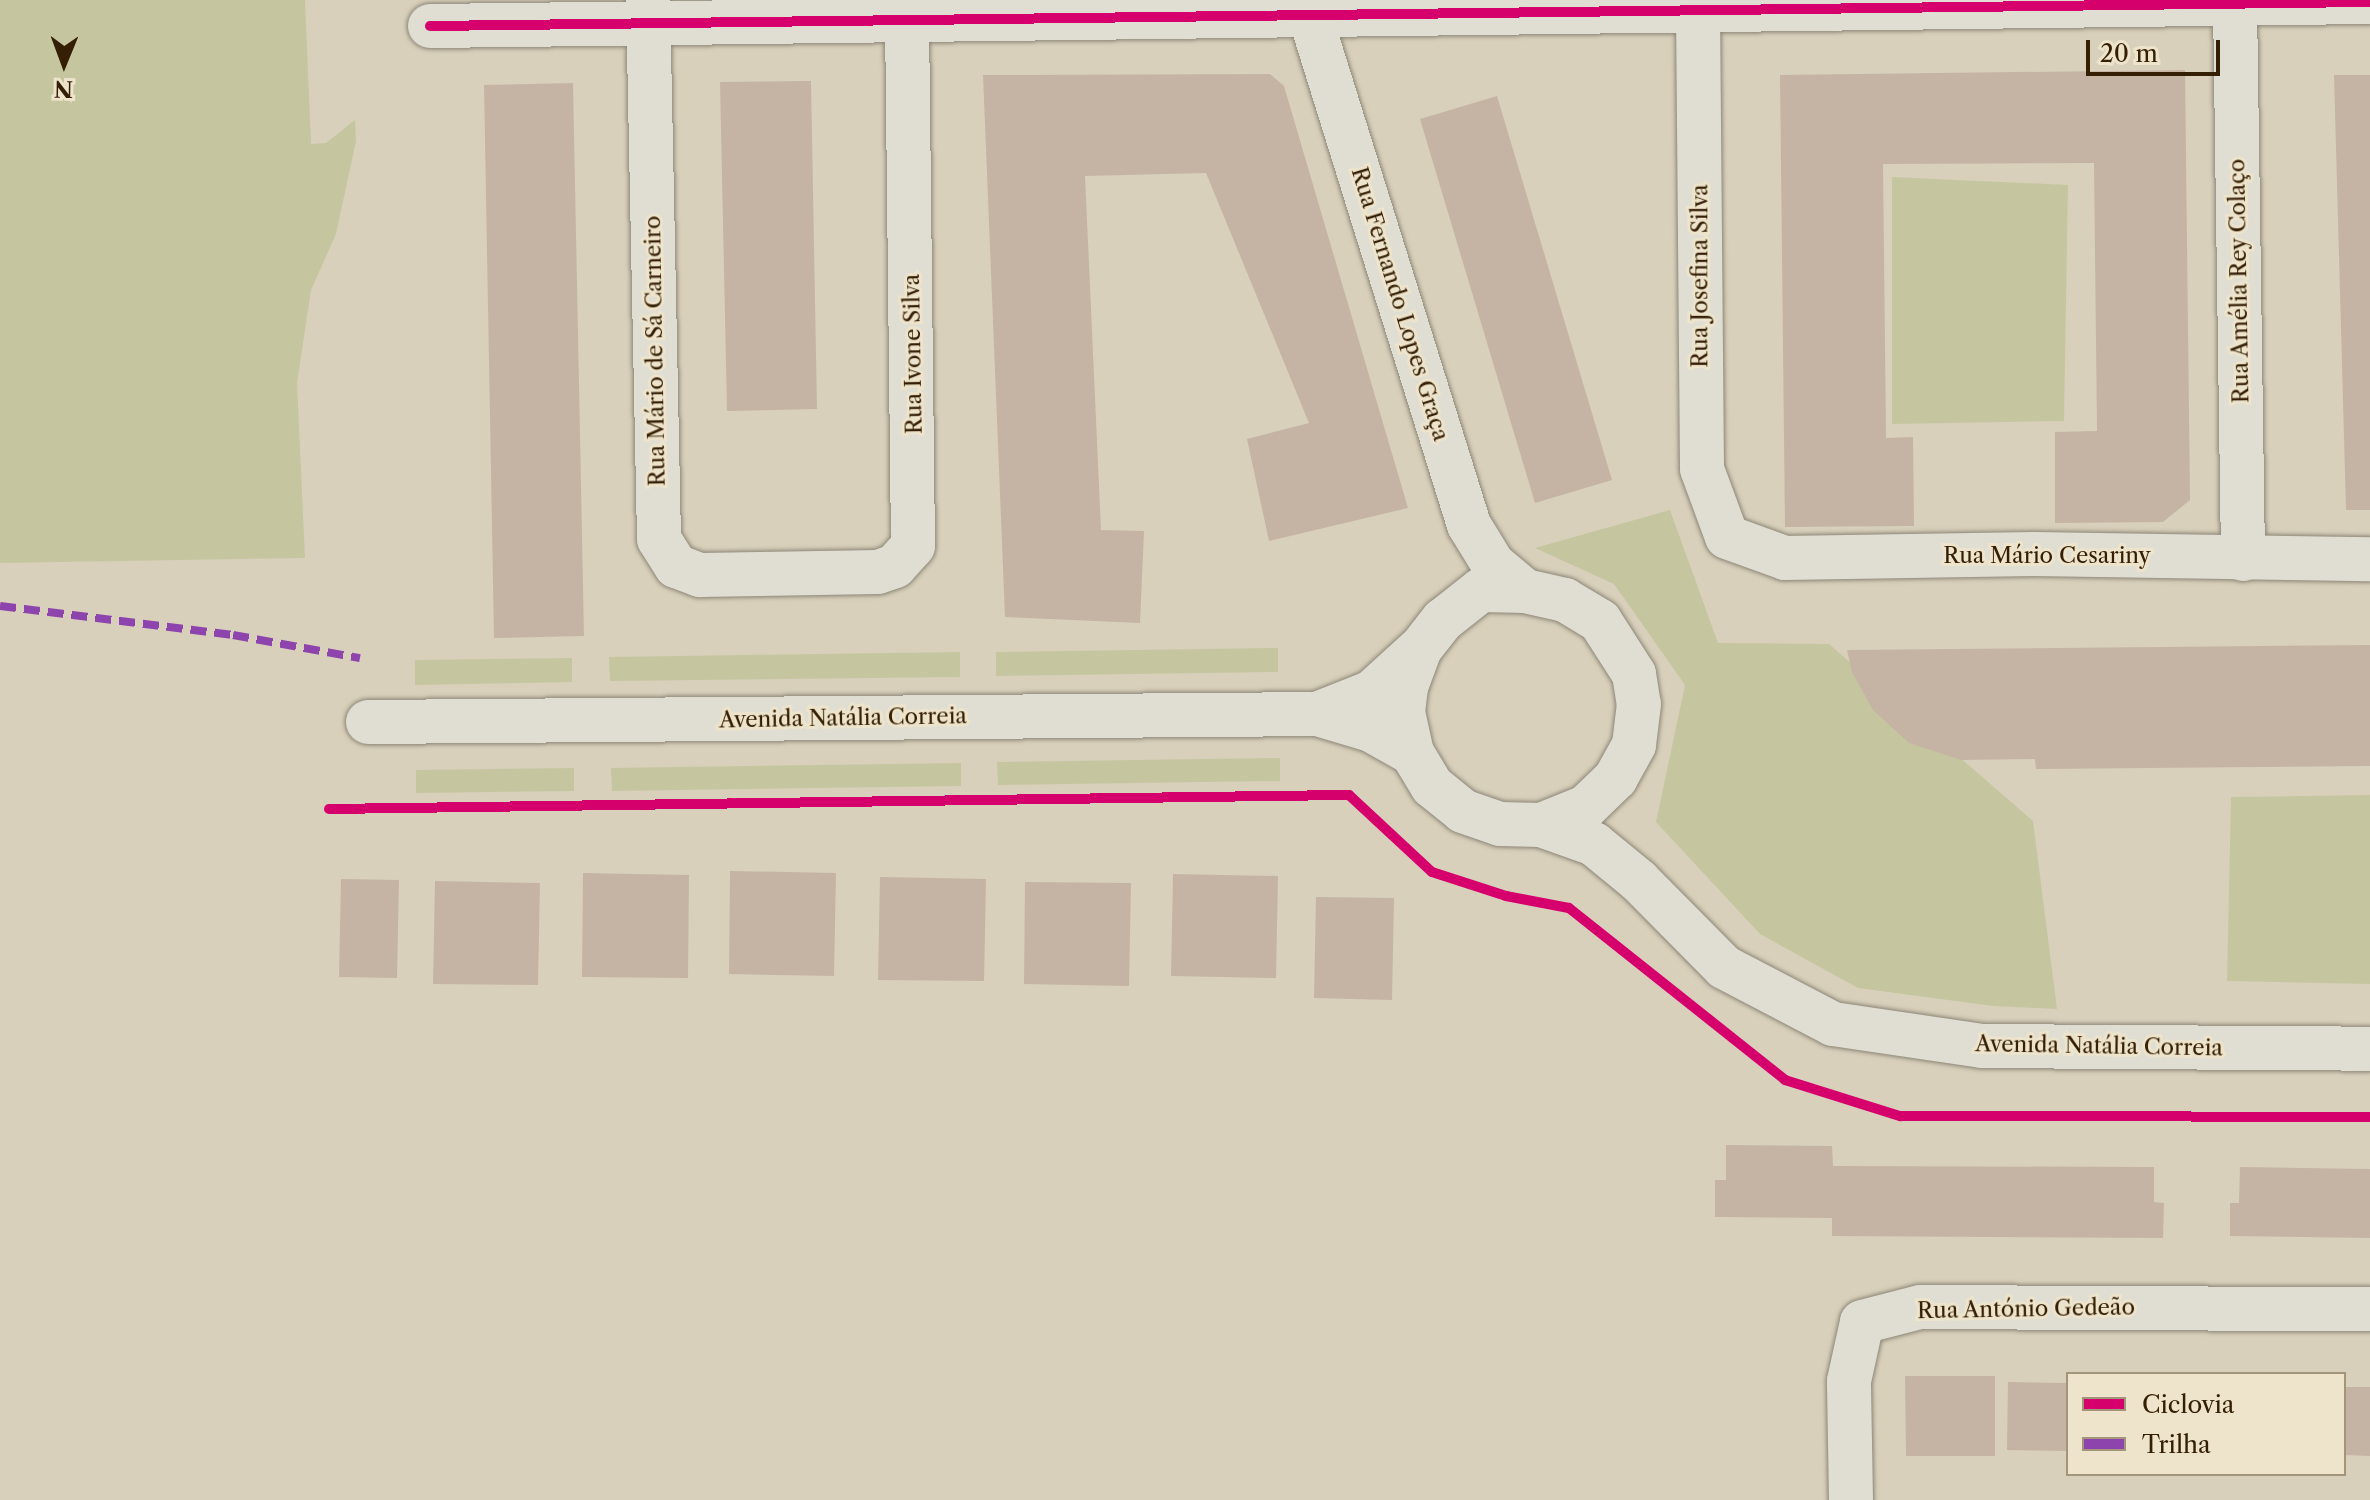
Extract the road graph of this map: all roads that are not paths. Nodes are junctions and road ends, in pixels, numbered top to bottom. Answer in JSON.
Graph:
{"nodes":[{"id":1,"x":2370,"y":2,"type":"edge"},
{"id":2,"x":2235,"y":4,"type":"junction"},
{"id":3,"x":1306,"y":6,"type":"edge"},
{"id":4,"x":1698,"y":10,"type":"junction"},
{"id":5,"x":648,"y":13,"type":"edge"},
{"id":6,"x":907,"y":19,"type":"junction"},
{"id":7,"x":430,"y":26,"type":"dead end"},
{"id":8,"x":1469,"y":525,"type":"junction"},
{"id":9,"x":1727,"y":537,"type":"joint"},
{"id":10,"x":2243,"y":559,"type":"junction"},
{"id":11,"x":2370,"y":559,"type":"edge"},
{"id":12,"x":781,"y":574,"type":"joint"},
{"id":13,"x":1525,"y":591,"type":"junction"},
{"id":14,"x":1432,"y":634,"type":"junction"},
{"id":15,"x":1317,"y":714,"type":"junction"},
{"id":16,"x":368,"y":722,"type":"dead end"},
{"id":17,"x":1412,"y":753,"type":"junction"},
{"id":18,"x":1616,"y":778,"type":"junction"},
{"id":19,"x":1541,"y":825,"type":"junction"},
{"id":20,"x":1639,"y":881,"type":"junction"},
{"id":21,"x":2370,"y":1049,"type":"edge"},
{"id":22,"x":2370,"y":1309,"type":"edge"},
{"id":23,"x":1851,"y":1500,"type":"edge"}],
"edges":[{"from":1,"to":2,"type":"street"},
{"from":2,"to":4,"type":"street"},
{"from":2,"to":10,"type":"street","name":"Rua Amélia Rey Colaço"},
{"from":3,"to":4,"type":"street"},
{"from":3,"to":6,"type":"street"},
{"from":3,"to":8,"type":"street","name":"Rua Fernando Lopes Graça"},
{"from":4,"to":9,"type":"street","name":"Rua Josefina Silva"},
{"from":5,"to":6,"type":"street"},
{"from":5,"to":7,"type":"street"},
{"from":5,"to":12,"type":"street","name":"Rua Mário de Sá Carneiro"},
{"from":6,"to":12,"type":"street","name":"Rua Ivone Silva"},
{"from":8,"to":13,"type":"street","name":"Rua Fernando Lopes Graça"},
{"from":8,"to":14,"type":"street"},
{"from":9,"to":10,"type":"street","name":"Rua Mário Cesariny"},
{"from":10,"to":11,"type":"street","name":"Rua Mário Cesariny"},
{"from":13,"to":14,"type":"street"},
{"from":13,"to":18,"type":"street"},
{"from":14,"to":15,"type":"street","name":"Avenida Natália Correia"},
{"from":14,"to":17,"type":"street"},
{"from":15,"to":16,"type":"street","name":"Avenida Natália Correia"},
{"from":15,"to":17,"type":"street","name":"Avenida Natália Correia"},
{"from":17,"to":19,"type":"street"},
{"from":18,"to":19,"type":"street"},
{"from":18,"to":20,"type":"street","name":"Avenida Natália Correia"},
{"from":19,"to":20,"type":"street","name":"Avenida Natália Correia"},
{"from":20,"to":21,"type":"street","name":"Avenida Natália Correia"},
{"from":22,"to":23,"type":"street","name":"Rua António Gedeão"}]}
